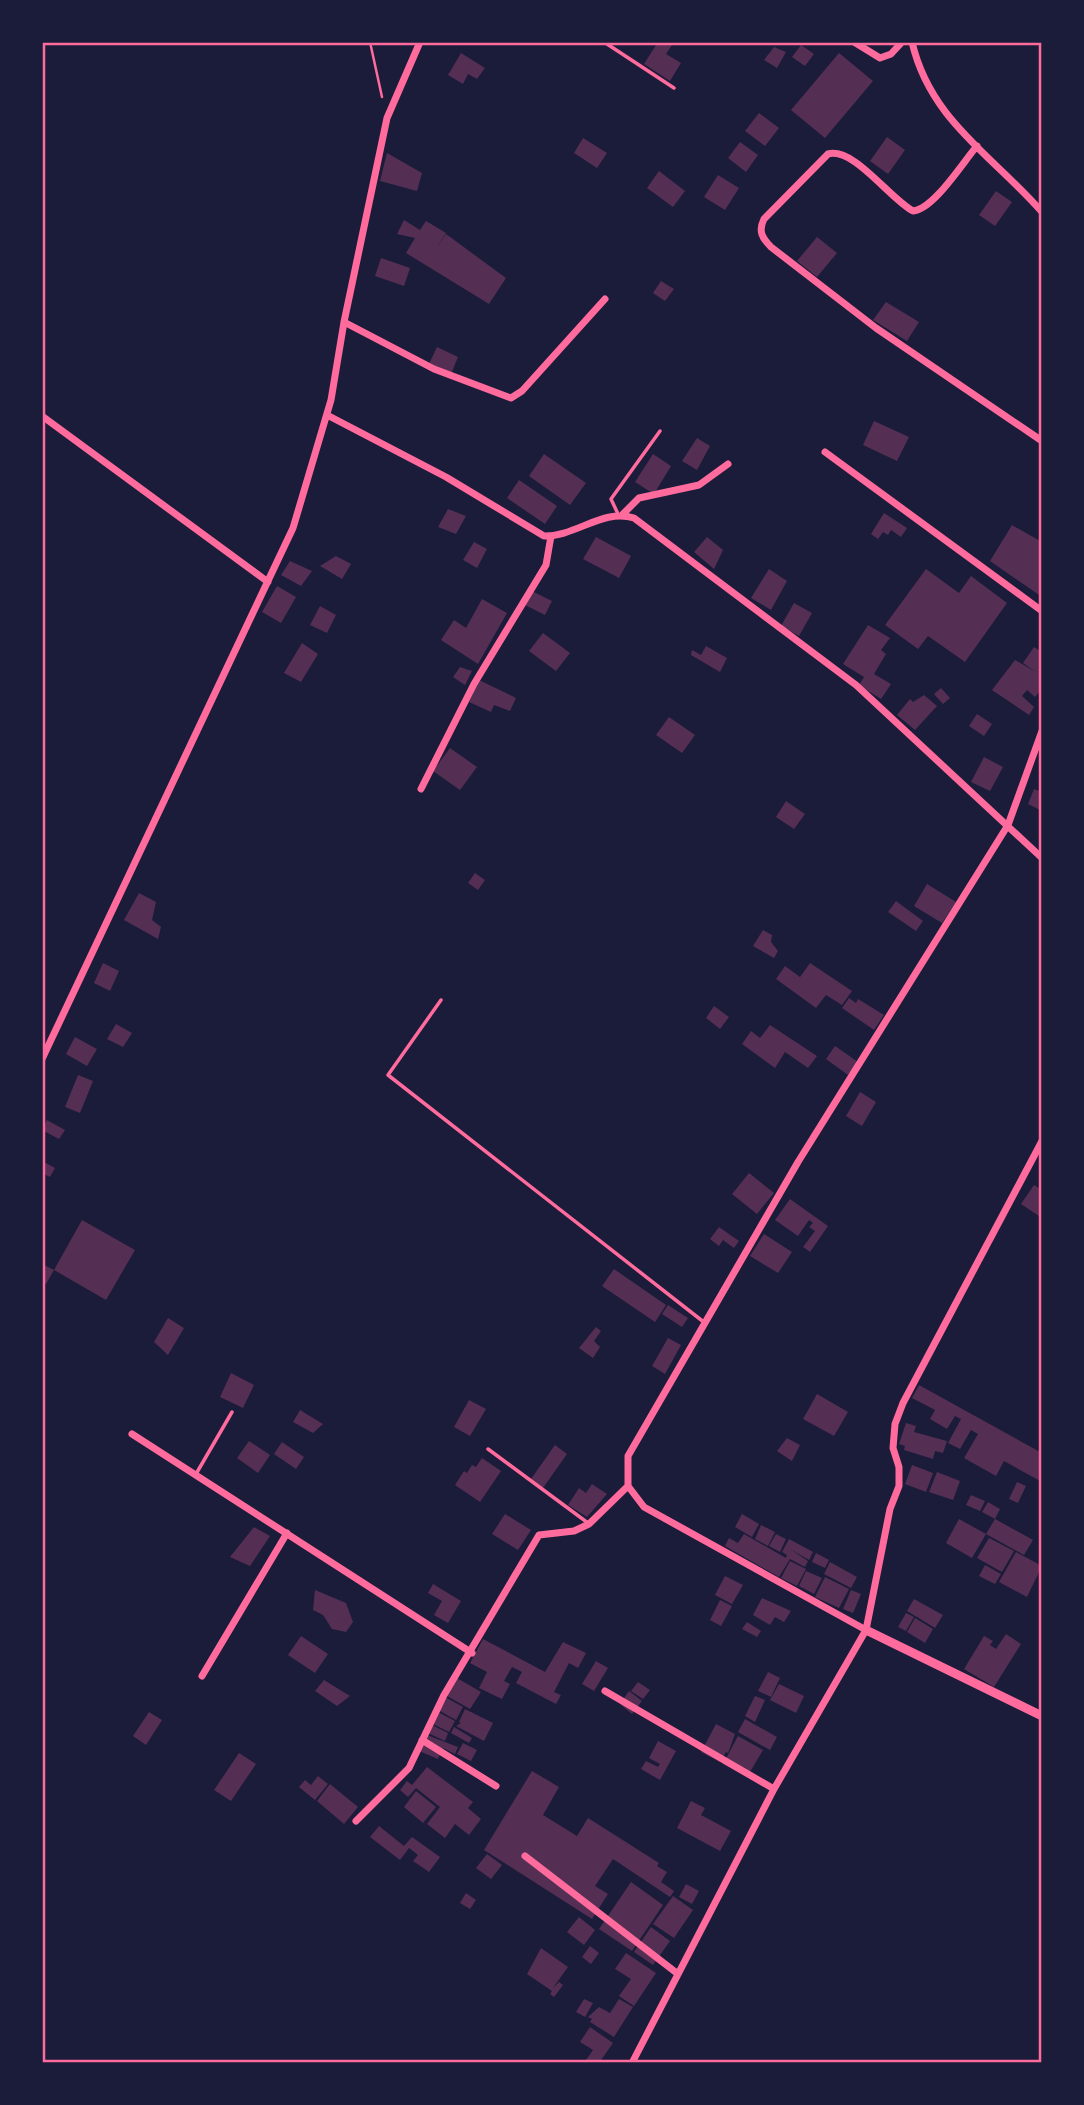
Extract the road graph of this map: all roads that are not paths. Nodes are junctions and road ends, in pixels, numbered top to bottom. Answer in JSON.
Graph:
{"nodes":[{"id":1,"x":420,"y":42,"type":"edge"},
{"id":2,"x":604,"y":42,"type":"edge"},
{"id":3,"x":854,"y":42,"type":"edge"},
{"id":4,"x":902,"y":42,"type":"edge"},
{"id":5,"x":912,"y":42,"type":"edge"},
{"id":6,"x":674,"y":88,"type":"dead end"},
{"id":7,"x":977,"y":146,"type":"junction"},
{"id":8,"x":1042,"y":212,"type":"edge"},
{"id":9,"x":605,"y":299,"type":"dead end"},
{"id":10,"x":344,"y":322,"type":"junction"},
{"id":11,"x":327,"y":415,"type":"junction"},
{"id":12,"x":42,"y":416,"type":"edge"},
{"id":13,"x":660,"y":431,"type":"dead end"},
{"id":14,"x":1042,"y":441,"type":"edge"},
{"id":15,"x":825,"y":452,"type":"dead end"},
{"id":16,"x":727,"y":464,"type":"dead end"},
{"id":17,"x":621,"y":514,"type":"junction"},
{"id":18,"x":551,"y":536,"type":"junction"},
{"id":19,"x":268,"y":582,"type":"junction"},
{"id":20,"x":1042,"y":611,"type":"edge"},
{"id":21,"x":1042,"y":731,"type":"edge"},
{"id":22,"x":421,"y":789,"type":"dead end"},
{"id":23,"x":1008,"y":825,"type":"junction"},
{"id":24,"x":1042,"y":858,"type":"edge"},
{"id":25,"x":441,"y":999,"type":"dead end"},
{"id":26,"x":42,"y":1059,"type":"edge"},
{"id":27,"x":1042,"y":1141,"type":"edge"},
{"id":28,"x":705,"y":1323,"type":"junction"},
{"id":29,"x":232,"y":1412,"type":"dead end"},
{"id":30,"x":132,"y":1434,"type":"dead end"},
{"id":31,"x":488,"y":1449,"type":"dead end"},
{"id":32,"x":195,"y":1475,"type":"junction"},
{"id":33,"x":628,"y":1486,"type":"junction"},
{"id":34,"x":589,"y":1524,"type":"junction"},
{"id":35,"x":287,"y":1534,"type":"junction"},
{"id":36,"x":866,"y":1630,"type":"junction"},
{"id":37,"x":472,"y":1653,"type":"junction"},
{"id":38,"x":202,"y":1676,"type":"dead end"},
{"id":39,"x":605,"y":1691,"type":"dead end"},
{"id":40,"x":1042,"y":1716,"type":"edge"},
{"id":41,"x":422,"y":1740,"type":"junction"},
{"id":42,"x":496,"y":1786,"type":"dead end"},
{"id":43,"x":774,"y":1789,"type":"junction"},
{"id":44,"x":356,"y":1821,"type":"dead end"},
{"id":45,"x":526,"y":1856,"type":"dead end"},
{"id":46,"x":678,"y":1974,"type":"junction"},
{"id":47,"x":632,"y":2063,"type":"edge"}],
"edges":[{"from":1,"to":10,"type":"street"},
{"from":2,"to":6,"type":"lane"},
{"from":3,"to":4,"type":"street"},
{"from":5,"to":7,"type":"street"},
{"from":7,"to":8,"type":"street"},
{"from":7,"to":14,"type":"street"},
{"from":9,"to":10,"type":"street"},
{"from":10,"to":11,"type":"street"},
{"from":11,"to":18,"type":"street"},
{"from":11,"to":19,"type":"street"},
{"from":12,"to":19,"type":"street"},
{"from":13,"to":17,"type":"lane"},
{"from":15,"to":20,"type":"street"},
{"from":16,"to":17,"type":"street"},
{"from":17,"to":18,"type":"street"},
{"from":17,"to":23,"type":"street"},
{"from":18,"to":22,"type":"street"},
{"from":19,"to":26,"type":"street"},
{"from":21,"to":23,"type":"street"},
{"from":23,"to":24,"type":"street"},
{"from":23,"to":28,"type":"street"},
{"from":25,"to":28,"type":"lane"},
{"from":27,"to":36,"type":"street"},
{"from":28,"to":33,"type":"street"},
{"from":29,"to":32,"type":"lane"},
{"from":30,"to":32,"type":"street"},
{"from":31,"to":34,"type":"lane"},
{"from":32,"to":35,"type":"street"},
{"from":33,"to":34,"type":"street"},
{"from":33,"to":36,"type":"street"},
{"from":34,"to":37,"type":"street"},
{"from":35,"to":37,"type":"street"},
{"from":35,"to":38,"type":"street"},
{"from":36,"to":40,"type":"street"},
{"from":36,"to":43,"type":"street"},
{"from":37,"to":41,"type":"street"},
{"from":39,"to":43,"type":"street"},
{"from":41,"to":42,"type":"street"},
{"from":41,"to":44,"type":"street"},
{"from":43,"to":46,"type":"street"},
{"from":45,"to":46,"type":"street"},
{"from":46,"to":47,"type":"street"}]}
